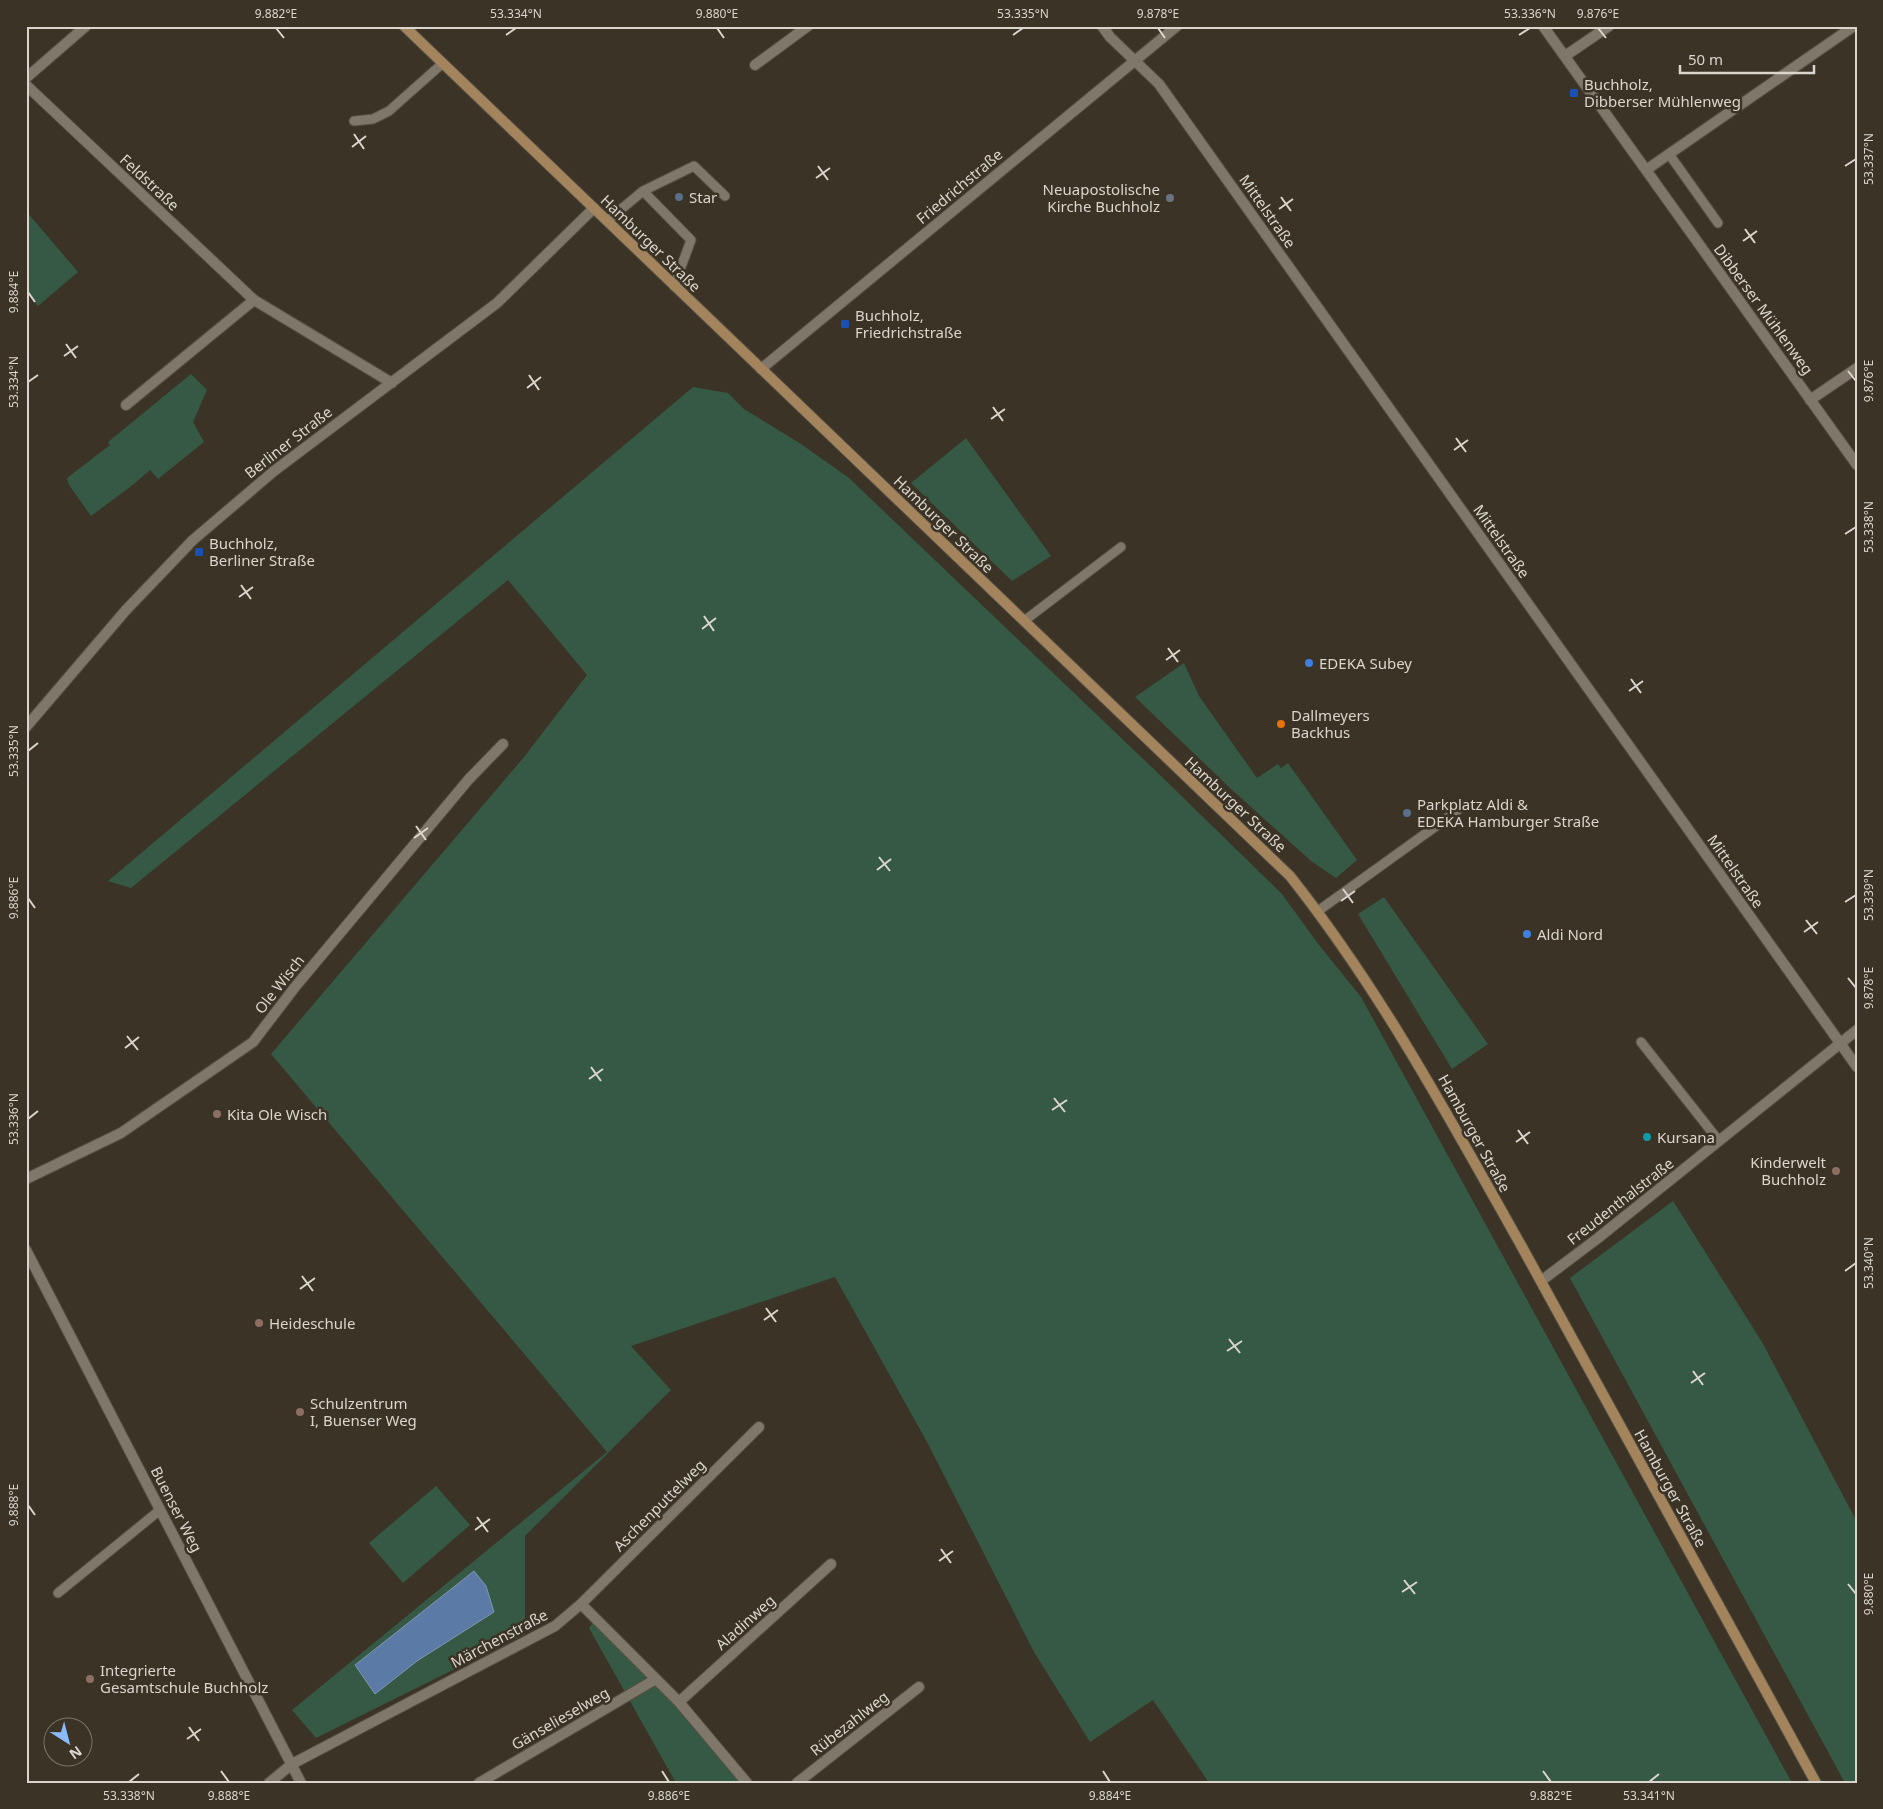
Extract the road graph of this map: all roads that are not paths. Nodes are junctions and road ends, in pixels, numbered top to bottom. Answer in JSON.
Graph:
{"nodes":[{"id":1,"x":86,"y":26,"type":"edge"},
{"id":2,"x":404,"y":26,"type":"edge"},
{"id":3,"x":808,"y":26,"type":"edge"},
{"id":4,"x":1102,"y":26,"type":"edge"},
{"id":5,"x":1176,"y":26,"type":"edge"},
{"id":6,"x":1544,"y":26,"type":"edge"},
{"id":7,"x":1609,"y":26,"type":"edge"},
{"id":8,"x":1854,"y":26,"type":"edge"},
{"id":9,"x":1565,"y":56,"type":"junction"},
{"id":10,"x":1135,"y":60,"type":"junction"},
{"id":11,"x":443,"y":63,"type":"junction"},
{"id":12,"x":755,"y":66,"type":"dead end"},
{"id":13,"x":26,"y":78,"type":"edge"},
{"id":14,"x":26,"y":85,"type":"edge"},
{"id":15,"x":354,"y":120,"type":"dead end"},
{"id":16,"x":1669,"y":154,"type":"junction"},
{"id":17,"x":1646,"y":170,"type":"junction"},
{"id":18,"x":643,"y":192,"type":"junction"},
{"id":19,"x":725,"y":196,"type":"dead end"},
{"id":20,"x":594,"y":208,"type":"junction"},
{"id":21,"x":607,"y":221,"type":"junction"},
{"id":22,"x":1718,"y":223,"type":"dead end"},
{"id":23,"x":674,"y":286,"type":"junction"},
{"id":24,"x":254,"y":300,"type":"junction"},
{"id":25,"x":1857,"y":368,"type":"edge"},
{"id":26,"x":761,"y":369,"type":"junction"},
{"id":27,"x":392,"y":382,"type":"junction"},
{"id":28,"x":1810,"y":400,"type":"junction"},
{"id":29,"x":126,"y":405,"type":"dead end"},
{"id":30,"x":1857,"y":464,"type":"edge"},
{"id":31,"x":1121,"y":547,"type":"dead end"},
{"id":32,"x":1024,"y":621,"type":"junction"},
{"id":33,"x":26,"y":727,"type":"edge"},
{"id":34,"x":503,"y":744,"type":"dead end"},
{"id":35,"x":1457,"y":811,"type":"dead end"},
{"id":36,"x":1318,"y":911,"type":"junction"},
{"id":37,"x":1857,"y":1030,"type":"edge"},
{"id":38,"x":1642,"y":1042,"type":"dead end"},
{"id":39,"x":1840,"y":1043,"type":"junction"},
{"id":40,"x":1857,"y":1067,"type":"edge"},
{"id":41,"x":1719,"y":1140,"type":"junction"},
{"id":42,"x":26,"y":1179,"type":"edge"},
{"id":43,"x":26,"y":1250,"type":"edge"},
{"id":44,"x":1541,"y":1281,"type":"junction"},
{"id":45,"x":759,"y":1427,"type":"dead end"},
{"id":46,"x":160,"y":1510,"type":"junction"},
{"id":47,"x":830,"y":1564,"type":"dead end"},
{"id":48,"x":58,"y":1593,"type":"dead end"},
{"id":49,"x":581,"y":1604,"type":"junction"},
{"id":50,"x":656,"y":1679,"type":"junction"},
{"id":51,"x":919,"y":1687,"type":"dead end"},
{"id":52,"x":679,"y":1702,"type":"junction"},
{"id":53,"x":292,"y":1764,"type":"junction"},
{"id":54,"x":270,"y":1783,"type":"edge"},
{"id":55,"x":301,"y":1783,"type":"edge"},
{"id":56,"x":480,"y":1783,"type":"edge"},
{"id":57,"x":747,"y":1783,"type":"edge"},
{"id":58,"x":797,"y":1783,"type":"edge"},
{"id":59,"x":1816,"y":1783,"type":"edge"}],
"edges":[{"from":1,"to":13,"type":"street"},
{"from":2,"to":11,"type":"main road","name":"Hamburger Straße"},
{"from":3,"to":12,"type":"street"},
{"from":4,"to":10,"type":"street","name":"Mittelstraße"},
{"from":5,"to":10,"type":"street","name":"Friedrichstraße"},
{"from":6,"to":9,"type":"street","name":"Dibberser Mühlenweg"},
{"from":7,"to":9,"type":"street"},
{"from":8,"to":16,"type":"street"},
{"from":9,"to":17,"type":"street","name":"Dibberser Mühlenweg"},
{"from":10,"to":26,"type":"street","name":"Friedrichstraße"},
{"from":10,"to":39,"type":"street","name":"Mittelstraße"},
{"from":11,"to":15,"type":"lane"},
{"from":11,"to":20,"type":"main road","name":"Hamburger Straße"},
{"from":14,"to":24,"type":"street","name":"Feldstraße"},
{"from":16,"to":17,"type":"street"},
{"from":16,"to":22,"type":"lane"},
{"from":17,"to":28,"type":"street","name":"Dibberser Mühlenweg"},
{"from":18,"to":19,"type":"lane"},
{"from":18,"to":21,"type":"lane"},
{"from":18,"to":23,"type":"lane"},
{"from":20,"to":21,"type":"main road","name":"Hamburger Straße"},
{"from":20,"to":27,"type":"street","name":"Berliner Straße"},
{"from":21,"to":23,"type":"main road","name":"Hamburger Straße"},
{"from":23,"to":26,"type":"main road","name":"Hamburger Straße"},
{"from":24,"to":27,"type":"street","name":"Feldstraße"},
{"from":24,"to":29,"type":"street"},
{"from":25,"to":28,"type":"street"},
{"from":26,"to":32,"type":"main road","name":"Hamburger Straße"},
{"from":27,"to":33,"type":"street","name":"Berliner Straße"},
{"from":28,"to":30,"type":"street","name":"Dibberser Mühlenweg"},
{"from":31,"to":32,"type":"lane"},
{"from":32,"to":36,"type":"main road","name":"Hamburger Straße"},
{"from":34,"to":42,"type":"street","name":"Ole Wisch"},
{"from":35,"to":36,"type":"lane"},
{"from":36,"to":44,"type":"main road","name":"Hamburger Straße"},
{"from":37,"to":39,"type":"street","name":"Freudenthalstraße"},
{"from":38,"to":41,"type":"lane"},
{"from":39,"to":40,"type":"street","name":"Mittelstraße"},
{"from":39,"to":41,"type":"street","name":"Freudenthalstraße"},
{"from":41,"to":44,"type":"street","name":"Freudenthalstraße"},
{"from":43,"to":46,"type":"street","name":"Buenser Weg"},
{"from":44,"to":59,"type":"main road","name":"Hamburger Straße"},
{"from":45,"to":49,"type":"street","name":"Aschenputtelweg"},
{"from":46,"to":48,"type":"lane"},
{"from":46,"to":53,"type":"street","name":"Buenser Weg"},
{"from":47,"to":52,"type":"street","name":"Aladinweg"},
{"from":49,"to":50,"type":"street"},
{"from":49,"to":53,"type":"street","name":"Märchenstraße"},
{"from":50,"to":52,"type":"street"},
{"from":50,"to":56,"type":"street","name":"Gänselieselweg"},
{"from":51,"to":58,"type":"street","name":"Rübezahlweg"},
{"from":52,"to":57,"type":"street"},
{"from":53,"to":54,"type":"street","name":"Märchenstraße"},
{"from":53,"to":55,"type":"street","name":"Buenser Weg"}]}
